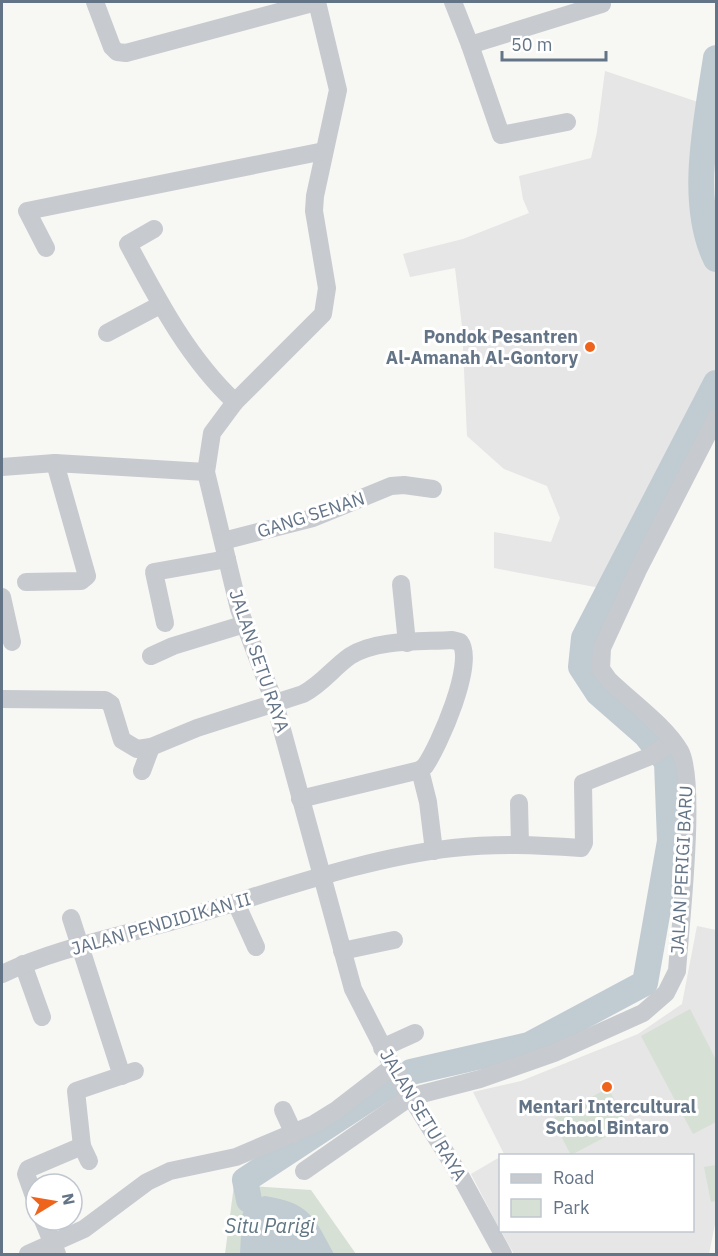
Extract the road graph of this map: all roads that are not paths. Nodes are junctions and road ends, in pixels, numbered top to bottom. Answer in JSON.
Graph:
{"nodes":[{"id":1,"x":95,"y":2,"type":"edge"},
{"id":2,"x":317,"y":2,"type":"edge"},
{"id":3,"x":453,"y":2,"type":"edge"},
{"id":4,"x":602,"y":4,"type":"dead end"},
{"id":5,"x":470,"y":45,"type":"junction"},
{"id":6,"x":567,"y":122,"type":"dead end"},
{"id":7,"x":324,"y":152,"type":"junction"},
{"id":8,"x":154,"y":229,"type":"dead end"},
{"id":9,"x":46,"y":248,"type":"dead end"},
{"id":10,"x":160,"y":305,"type":"junction"},
{"id":11,"x":107,"y":333,"type":"dead end"},
{"id":12,"x":235,"y":402,"type":"junction"},
{"id":13,"x":717,"y":418,"type":"edge"},
{"id":14,"x":55,"y":463,"type":"junction"},
{"id":15,"x":2,"y":467,"type":"edge"},
{"id":16,"x":206,"y":472,"type":"junction"},
{"id":17,"x":433,"y":489,"type":"dead end"},
{"id":18,"x":225,"y":550,"type":"junction"},
{"id":19,"x":26,"y":582,"type":"dead end"},
{"id":20,"x":400,"y":584,"type":"dead end"},
{"id":21,"x":2,"y":597,"type":"edge"},
{"id":22,"x":165,"y":623,"type":"dead end"},
{"id":23,"x":244,"y":624,"type":"junction"},
{"id":24,"x":12,"y":642,"type":"dead end"},
{"id":25,"x":407,"y":643,"type":"junction"},
{"id":26,"x":151,"y":656,"type":"dead end"},
{"id":27,"x":2,"y":699,"type":"edge"},
{"id":28,"x":275,"y":704,"type":"junction"},
{"id":29,"x":670,"y":743,"type":"junction"},
{"id":30,"x":151,"y":747,"type":"junction"},
{"id":31,"x":142,"y":771,"type":"dead end"},
{"id":32,"x":420,"y":771,"type":"junction"},
{"id":33,"x":300,"y":799,"type":"junction"},
{"id":34,"x":519,"y":803,"type":"dead end"},
{"id":35,"x":520,"y":844,"type":"junction"},
{"id":36,"x":434,"y":851,"type":"junction"},
{"id":37,"x":321,"y":877,"type":"junction"},
{"id":38,"x":236,"y":903,"type":"junction"},
{"id":39,"x":71,"y":918,"type":"dead end"},
{"id":40,"x":394,"y":939,"type":"dead end"},
{"id":41,"x":81,"y":947,"type":"junction"},
{"id":42,"x":256,"y":947,"type":"dead end"},
{"id":43,"x":342,"y":951,"type":"junction"},
{"id":44,"x":23,"y":964,"type":"junction"},
{"id":45,"x":2,"y":974,"type":"edge"},
{"id":46,"x":42,"y":1017,"type":"dead end"},
{"id":47,"x":415,"y":1033,"type":"dead end"},
{"id":48,"x":382,"y":1048,"type":"junction"},
{"id":49,"x":394,"y":1070,"type":"junction"},
{"id":50,"x":408,"y":1093,"type":"junction"},
{"id":51,"x":283,"y":1110,"type":"dead end"},
{"id":52,"x":294,"y":1134,"type":"junction"},
{"id":53,"x":304,"y":1171,"type":"dead end"},
{"id":54,"x":25,"y":1172,"type":"edge"},
{"id":55,"x":48,"y":1232,"type":"edge"},
{"id":56,"x":55,"y":1249,"type":"edge"},
{"id":57,"x":28,"y":1254,"type":"edge"},
{"id":58,"x":503,"y":1254,"type":"edge"}],
"edges":[{"from":1,"to":2,"type":"street"},
{"from":2,"to":7,"type":"street","name":"JALAN SETU RAYA"},
{"from":3,"to":5,"type":"street"},
{"from":4,"to":5,"type":"street"},
{"from":5,"to":6,"type":"street"},
{"from":7,"to":9,"type":"street"},
{"from":7,"to":12,"type":"street","name":"JALAN SETU RAYA"},
{"from":8,"to":10,"type":"street"},
{"from":10,"to":11,"type":"street"},
{"from":10,"to":12,"type":"street"},
{"from":12,"to":16,"type":"street","name":"JALAN SETU RAYA"},
{"from":13,"to":29,"type":"street","name":"JALAN PERIGI BARU"},
{"from":14,"to":15,"type":"street"},
{"from":14,"to":16,"type":"street"},
{"from":14,"to":19,"type":"street"},
{"from":16,"to":18,"type":"street","name":"JALAN SETU RAYA"},
{"from":17,"to":18,"type":"street","name":"GANG SENAN"},
{"from":18,"to":22,"type":"street","name":"GANG SENAN"},
{"from":18,"to":23,"type":"street","name":"JALAN SETU RAYA"},
{"from":20,"to":25,"type":"street"},
{"from":21,"to":24,"type":"street"},
{"from":23,"to":26,"type":"street"},
{"from":23,"to":28,"type":"street","name":"JALAN SETU RAYA"},
{"from":25,"to":28,"type":"street"},
{"from":25,"to":32,"type":"street"},
{"from":27,"to":30,"type":"street"},
{"from":28,"to":30,"type":"street"},
{"from":28,"to":33,"type":"street","name":"JALAN SETU RAYA"},
{"from":29,"to":35,"type":"street","name":"JALAN PENDIDIKAN II"},
{"from":29,"to":50,"type":"street","name":"JALAN PERIGI BARU"},
{"from":30,"to":31,"type":"street"},
{"from":32,"to":33,"type":"street"},
{"from":32,"to":36,"type":"street"},
{"from":33,"to":37,"type":"street","name":"JALAN SETU RAYA"},
{"from":34,"to":35,"type":"street"},
{"from":35,"to":36,"type":"street","name":"JALAN PENDIDIKAN II"},
{"from":36,"to":37,"type":"street","name":"JALAN PENDIDIKAN II"},
{"from":37,"to":38,"type":"street","name":"JALAN PENDIDIKAN II"},
{"from":37,"to":43,"type":"street","name":"JALAN SETU RAYA"},
{"from":38,"to":41,"type":"street","name":"JALAN PENDIDIKAN II"},
{"from":38,"to":42,"type":"street"},
{"from":39,"to":41,"type":"street"},
{"from":40,"to":43,"type":"street"},
{"from":41,"to":44,"type":"street","name":"JALAN PENDIDIKAN II"},
{"from":41,"to":54,"type":"street"},
{"from":43,"to":48,"type":"street","name":"JALAN SETU RAYA"},
{"from":44,"to":45,"type":"street","name":"JALAN PENDIDIKAN II"},
{"from":44,"to":46,"type":"street"},
{"from":47,"to":48,"type":"street"},
{"from":48,"to":49,"type":"street","name":"JALAN SETU RAYA"},
{"from":49,"to":50,"type":"street","name":"JALAN SETU RAYA"},
{"from":49,"to":52,"type":"street"},
{"from":50,"to":53,"type":"street"},
{"from":50,"to":58,"type":"street","name":"JALAN SETU RAYA"},
{"from":51,"to":52,"type":"street"},
{"from":52,"to":56,"type":"street"},
{"from":55,"to":56,"type":"street"},
{"from":56,"to":57,"type":"street"}]}
